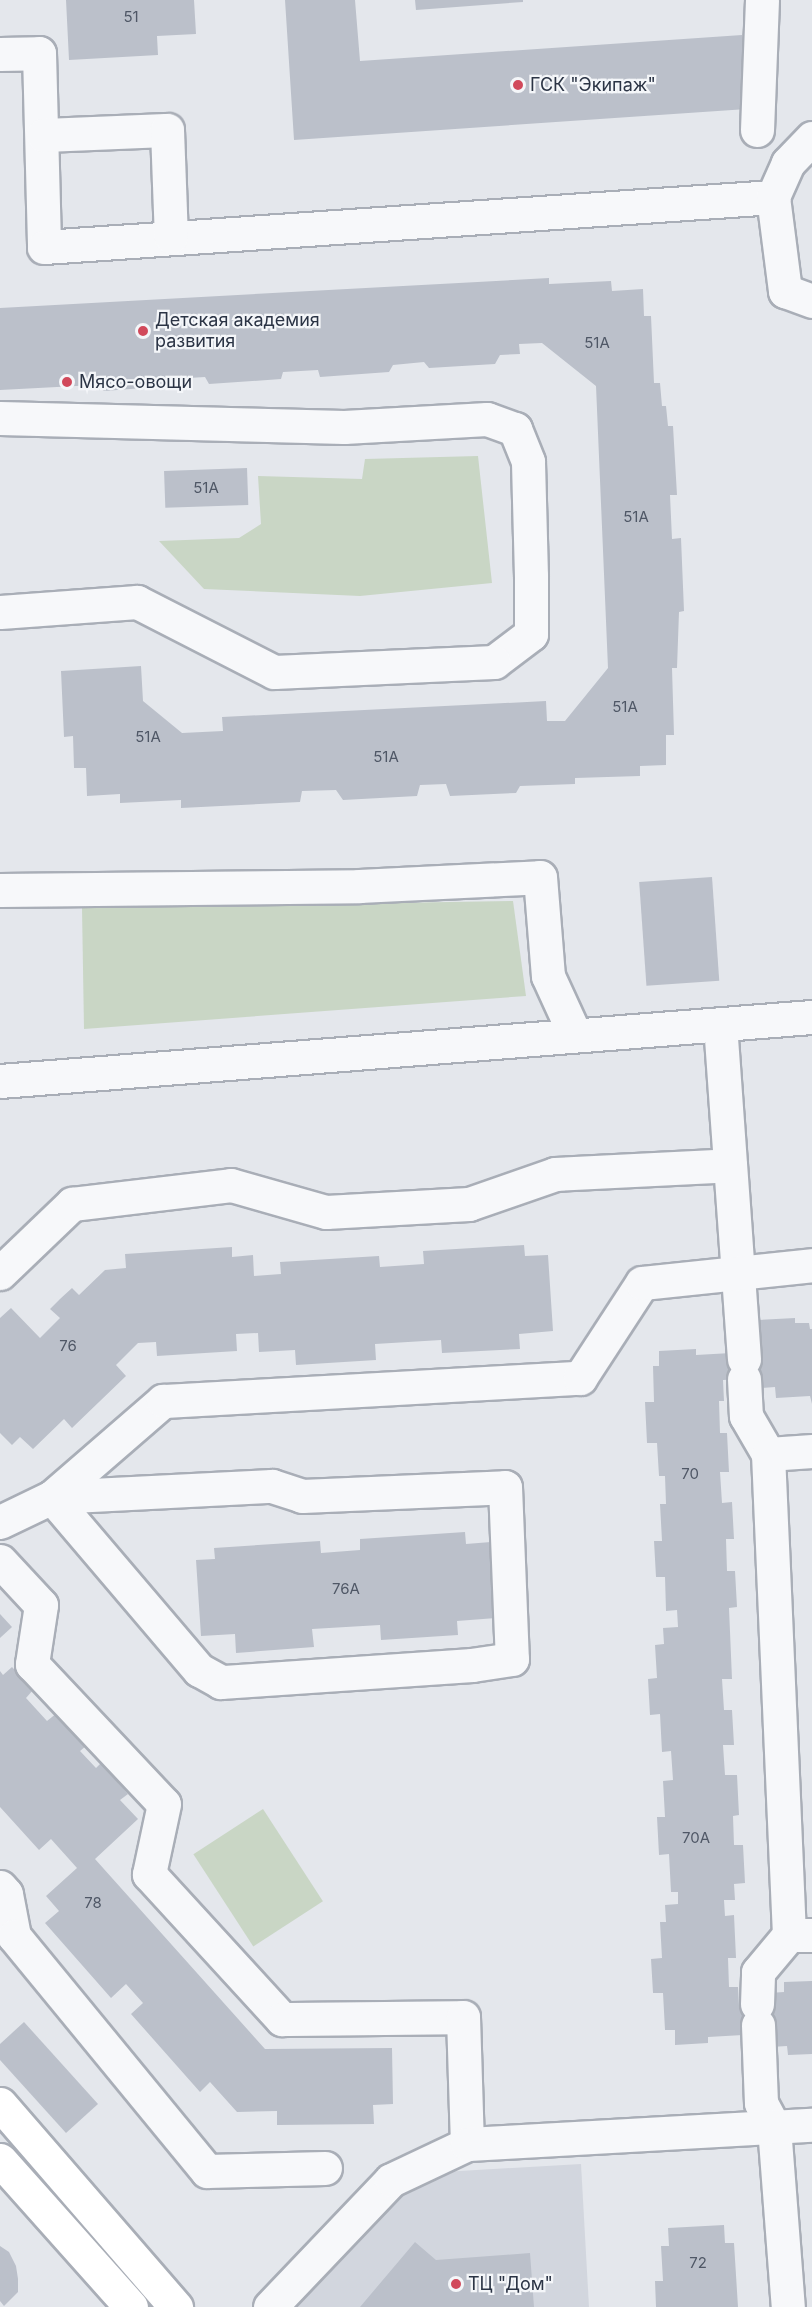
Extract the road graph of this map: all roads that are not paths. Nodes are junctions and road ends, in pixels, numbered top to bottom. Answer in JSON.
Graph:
{"nodes":[{"id":1,"x":762,"y":0,"type":"edge"},
{"id":2,"x":0,"y":54,"type":"edge"},
{"id":3,"x":757,"y":130,"type":"dead end"},
{"id":4,"x":43,"y":135,"type":"junction"},
{"id":5,"x":812,"y":138,"type":"edge"},
{"id":6,"x":773,"y":197,"type":"junction"},
{"id":7,"x":171,"y":237,"type":"junction"},
{"id":8,"x":812,"y":301,"type":"edge"},
{"id":9,"x":0,"y":418,"type":"edge"},
{"id":10,"x":0,"y":612,"type":"edge"},
{"id":11,"x":0,"y":890,"type":"edge"},
{"id":12,"x":812,"y":1017,"type":"edge"},
{"id":13,"x":720,"y":1024,"type":"junction"},
{"id":14,"x":575,"y":1035,"type":"junction"},
{"id":15,"x":0,"y":1081,"type":"edge"},
{"id":16,"x":730,"y":1165,"type":"junction"},
{"id":17,"x":812,"y":1265,"type":"edge"},
{"id":18,"x":737,"y":1273,"type":"junction"},
{"id":19,"x":0,"y":1274,"type":"edge"},
{"id":20,"x":812,"y":1451,"type":"edge"},
{"id":21,"x":768,"y":1454,"type":"junction"},
{"id":22,"x":52,"y":1497,"type":"junction"},
{"id":23,"x":0,"y":1522,"type":"edge"},
{"id":24,"x":0,"y":1561,"type":"edge"},
{"id":25,"x":0,"y":1887,"type":"edge"},
{"id":26,"x":801,"y":1935,"type":"edge"},
{"id":27,"x":7,"y":1942,"type":"edge"},
{"id":28,"x":0,"y":2104,"type":"edge"},
{"id":29,"x":812,"y":2125,"type":"edge"},
{"id":30,"x":774,"y":2127,"type":"junction"},
{"id":31,"x":467,"y":2144,"type":"junction"},
{"id":32,"x":0,"y":2160,"type":"edge"},
{"id":33,"x":325,"y":2168,"type":"dead end"},
{"id":34,"x":283,"y":2302,"type":"edge"},
{"id":35,"x":131,"y":2307,"type":"edge"},
{"id":36,"x":176,"y":2307,"type":"edge"},
{"id":37,"x":788,"y":2307,"type":"edge"}],
"edges":[{"from":1,"to":3,"type":"lane"},
{"from":2,"to":4,"type":"lane"},
{"from":4,"to":7,"type":"lane"},
{"from":4,"to":7,"type":"lane"},
{"from":5,"to":6,"type":"lane"},
{"from":6,"to":7,"type":"lane"},
{"from":6,"to":8,"type":"lane"},
{"from":9,"to":10,"type":"lane"},
{"from":11,"to":14,"type":"lane"},
{"from":12,"to":13,"type":"lane"},
{"from":13,"to":14,"type":"lane"},
{"from":13,"to":16,"type":"lane"},
{"from":14,"to":15,"type":"lane"},
{"from":16,"to":18,"type":"lane"},
{"from":16,"to":19,"type":"lane"},
{"from":17,"to":18,"type":"lane"},
{"from":18,"to":21,"type":"lane"},
{"from":18,"to":22,"type":"lane"},
{"from":20,"to":21,"type":"lane"},
{"from":21,"to":26,"type":"lane"},
{"from":22,"to":22,"type":"lane"},
{"from":22,"to":23,"type":"lane"},
{"from":24,"to":31,"type":"lane"},
{"from":25,"to":27,"type":"lane"},
{"from":26,"to":30,"type":"lane"},
{"from":27,"to":33,"type":"lane"},
{"from":28,"to":36,"type":"main road"},
{"from":29,"to":30,"type":"lane"},
{"from":30,"to":31,"type":"lane"},
{"from":30,"to":37,"type":"lane"},
{"from":31,"to":34,"type":"lane"},
{"from":32,"to":35,"type":"main road"}]}
